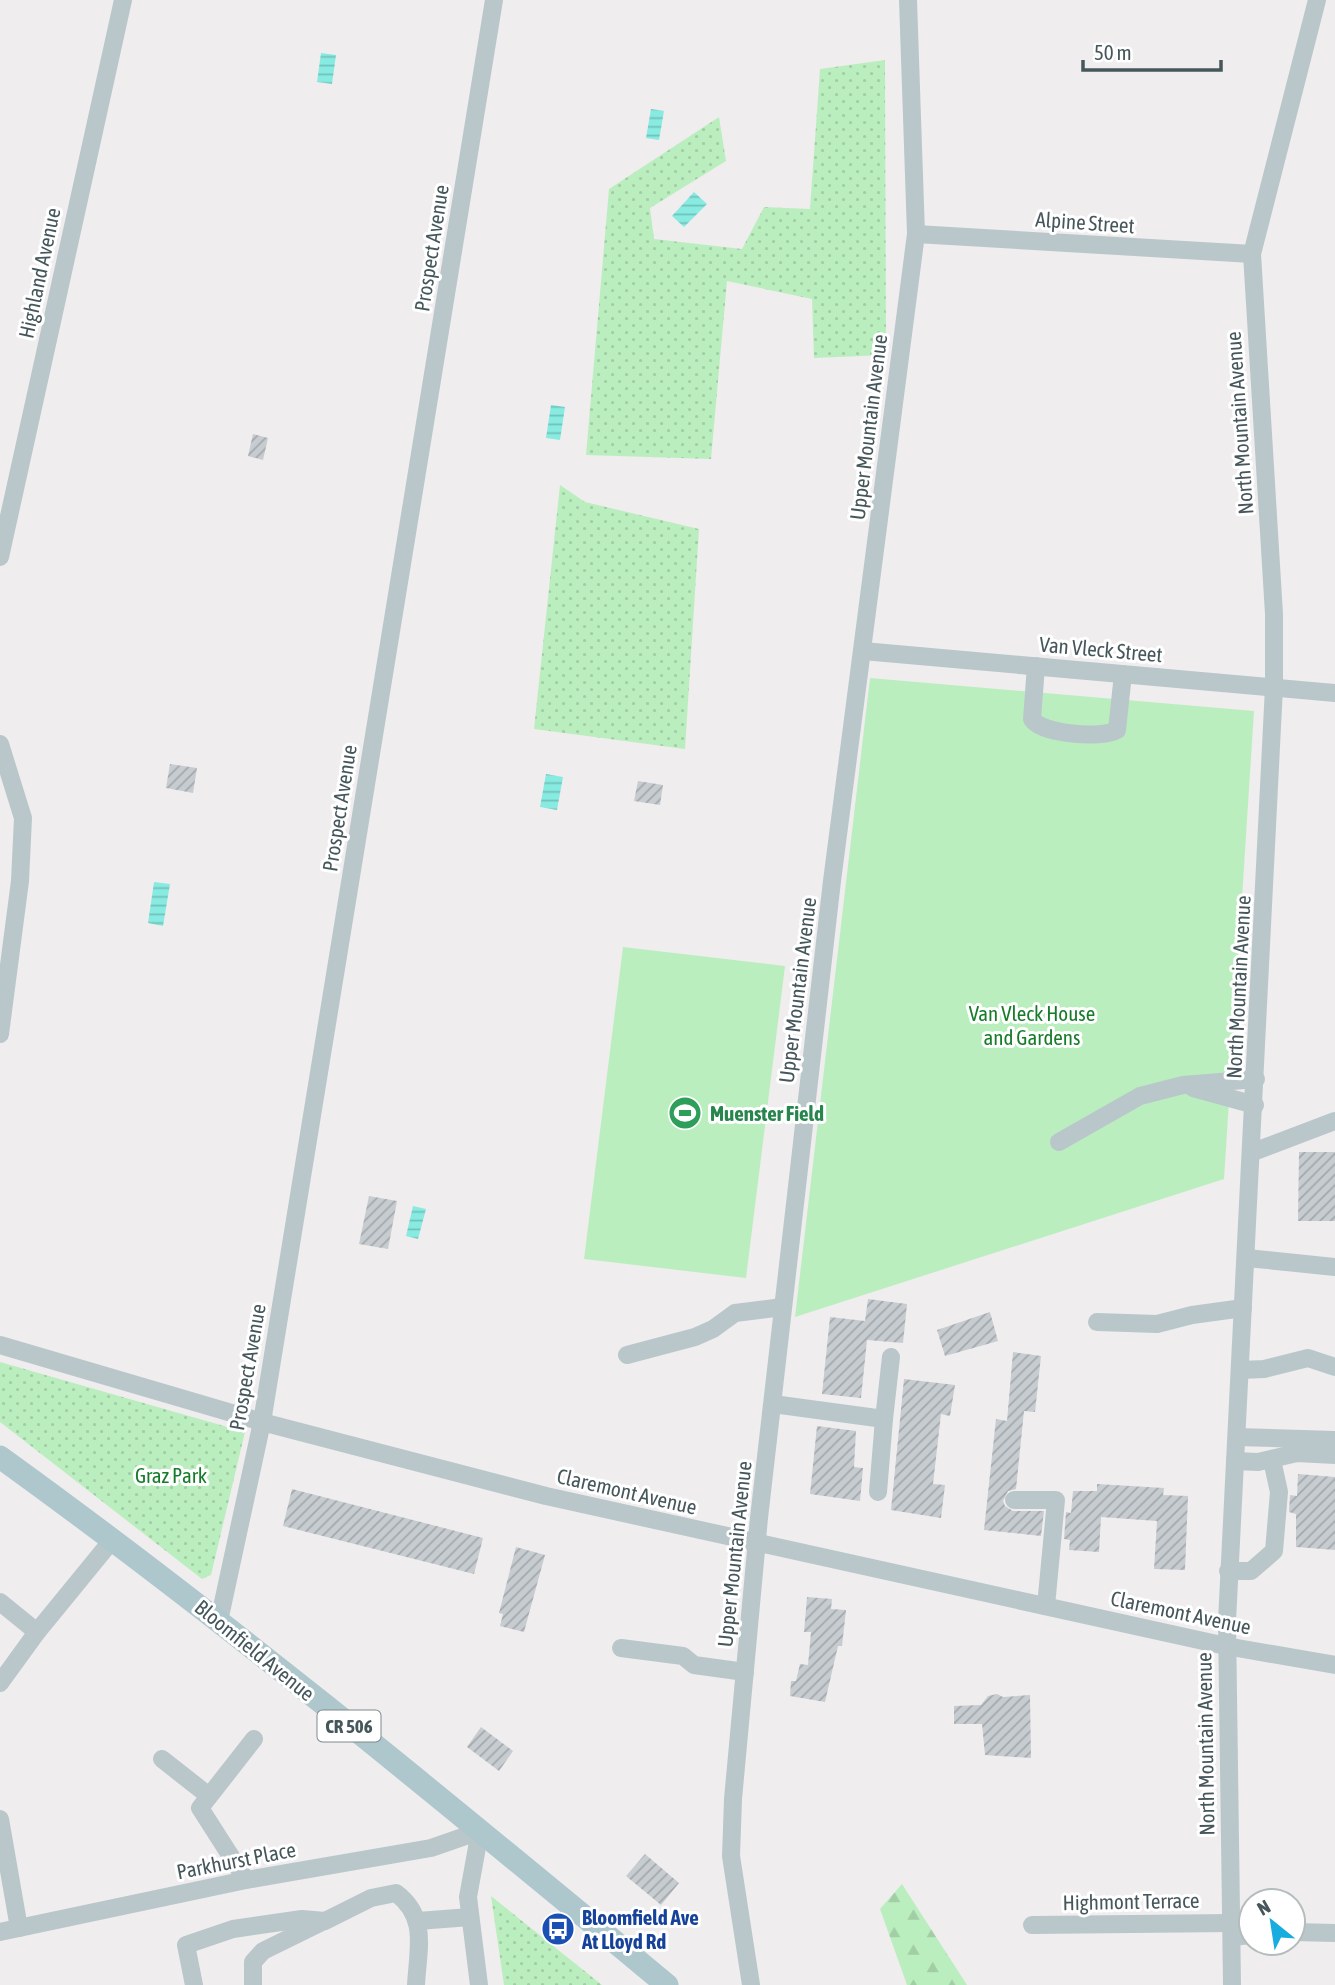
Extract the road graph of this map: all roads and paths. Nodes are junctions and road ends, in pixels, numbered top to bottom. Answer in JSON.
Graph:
{"nodes":[{"id":1,"x":123,"y":0,"type":"edge"},
{"id":2,"x":494,"y":0,"type":"edge"},
{"id":3,"x":908,"y":0,"type":"edge"},
{"id":4,"x":1317,"y":0,"type":"edge"},
{"id":5,"x":916,"y":234,"type":"junction"},
{"id":6,"x":1252,"y":254,"type":"junction"},
{"id":7,"x":0,"y":557,"type":"edge"},
{"id":8,"x":863,"y":651,"type":"junction"},
{"id":9,"x":1036,"y":666,"type":"junction"},
{"id":10,"x":1123,"y":674,"type":"junction"},
{"id":11,"x":1274,"y":687,"type":"junction"},
{"id":12,"x":1335,"y":693,"type":"edge"},
{"id":13,"x":0,"y":744,"type":"edge"},
{"id":14,"x":0,"y":1034,"type":"edge"},
{"id":15,"x":1256,"y":1079,"type":"junction"},
{"id":16,"x":1183,"y":1085,"type":"junction"},
{"id":17,"x":1255,"y":1105,"type":"junction"},
{"id":18,"x":1335,"y":1121,"type":"edge"},
{"id":19,"x":1059,"y":1142,"type":"dead end"},
{"id":20,"x":1253,"y":1152,"type":"junction"},
{"id":21,"x":1247,"y":1258,"type":"junction"},
{"id":22,"x":1335,"y":1267,"type":"edge"},
{"id":23,"x":783,"y":1307,"type":"junction"},
{"id":24,"x":1243,"y":1308,"type":"junction"},
{"id":25,"x":1097,"y":1322,"type":"dead end"},
{"id":26,"x":0,"y":1345,"type":"edge"},
{"id":27,"x":627,"y":1355,"type":"dead end"},
{"id":28,"x":891,"y":1357,"type":"dead end"},
{"id":29,"x":1335,"y":1367,"type":"edge"},
{"id":30,"x":1241,"y":1370,"type":"junction"},
{"id":31,"x":773,"y":1404,"type":"junction"},
{"id":32,"x":884,"y":1419,"type":"junction"},
{"id":33,"x":262,"y":1422,"type":"junction"},
{"id":34,"x":1237,"y":1437,"type":"junction"},
{"id":35,"x":1335,"y":1440,"type":"edge"},
{"id":36,"x":1335,"y":1455,"type":"edge"},
{"id":37,"x":0,"y":1457,"type":"edge"},
{"id":38,"x":1272,"y":1460,"type":"junction"},
{"id":39,"x":1235,"y":1461,"type":"junction"},
{"id":40,"x":878,"y":1492,"type":"dead end"},
{"id":41,"x":1014,"y":1500,"type":"dead end"},
{"id":42,"x":113,"y":1539,"type":"junction"},
{"id":43,"x":757,"y":1543,"type":"junction"},
{"id":44,"x":1228,"y":1571,"type":"junction"},
{"id":45,"x":0,"y":1602,"type":"edge"},
{"id":46,"x":1046,"y":1606,"type":"junction"},
{"id":47,"x":219,"y":1621,"type":"junction"},
{"id":48,"x":37,"y":1632,"type":"junction"},
{"id":49,"x":1226,"y":1646,"type":"junction"},
{"id":50,"x":621,"y":1647,"type":"dead end"},
{"id":51,"x":1335,"y":1665,"type":"edge"},
{"id":52,"x":745,"y":1672,"type":"junction"},
{"id":53,"x":0,"y":1683,"type":"edge"},
{"id":54,"x":254,"y":1739,"type":"dead end"},
{"id":55,"x":162,"y":1759,"type":"dead end"},
{"id":56,"x":209,"y":1796,"type":"junction"},
{"id":57,"x":0,"y":1819,"type":"edge"},
{"id":58,"x":480,"y":1830,"type":"junction"},
{"id":59,"x":246,"y":1880,"type":"junction"},
{"id":60,"x":470,"y":1917,"type":"junction"},
{"id":61,"x":324,"y":1921,"type":"junction"},
{"id":62,"x":418,"y":1921,"type":"junction"},
{"id":63,"x":1032,"y":1925,"type":"dead end"},
{"id":64,"x":19,"y":1928,"type":"junction"},
{"id":65,"x":1232,"y":1930,"type":"junction"},
{"id":66,"x":1237,"y":1931,"type":"edge"},
{"id":67,"x":0,"y":1932,"type":"edge"},
{"id":68,"x":1307,"y":1932,"type":"edge"},
{"id":69,"x":1335,"y":1933,"type":"edge"},
{"id":70,"x":194,"y":1985,"type":"edge"},
{"id":71,"x":253,"y":1985,"type":"edge"},
{"id":72,"x":416,"y":1985,"type":"edge"},
{"id":73,"x":479,"y":1985,"type":"edge"},
{"id":74,"x":667,"y":1985,"type":"edge"},
{"id":75,"x":751,"y":1985,"type":"edge"},
{"id":76,"x":1232,"y":1985,"type":"edge"}],
"edges":[{"from":1,"to":7,"type":"street","name":"Highland Avenue"},
{"from":2,"to":33,"type":"street","name":"Prospect Avenue"},
{"from":3,"to":5,"type":"street","name":"Upper Mountain Avenue"},
{"from":4,"to":6,"type":"street","name":"North Mountain Avenue"},
{"from":5,"to":6,"type":"street","name":"Alpine Street"},
{"from":5,"to":8,"type":"street","name":"Upper Mountain Avenue"},
{"from":6,"to":11,"type":"street","name":"North Mountain Avenue"},
{"from":8,"to":9,"type":"street","name":"Van Vleck Street"},
{"from":8,"to":23,"type":"street","name":"Upper Mountain Avenue"},
{"from":9,"to":10,"type":"street","name":"Van Vleck Street"},
{"from":9,"to":10,"type":"street"},
{"from":10,"to":11,"type":"street","name":"Van Vleck Street"},
{"from":11,"to":12,"type":"street","name":"Van Vleck Street"},
{"from":11,"to":15,"type":"street","name":"North Mountain Avenue"},
{"from":13,"to":14,"type":"street"},
{"from":15,"to":16,"type":"street"},
{"from":15,"to":17,"type":"street","name":"North Mountain Avenue"},
{"from":16,"to":17,"type":"street"},
{"from":16,"to":19,"type":"street"},
{"from":17,"to":20,"type":"street","name":"North Mountain Avenue"},
{"from":18,"to":20,"type":"street"},
{"from":20,"to":21,"type":"street","name":"North Mountain Avenue"},
{"from":21,"to":22,"type":"street"},
{"from":21,"to":24,"type":"street","name":"North Mountain Avenue"},
{"from":23,"to":27,"type":"street"},
{"from":23,"to":31,"type":"street","name":"Upper Mountain Avenue"},
{"from":24,"to":25,"type":"street"},
{"from":24,"to":30,"type":"street","name":"North Mountain Avenue"},
{"from":26,"to":33,"type":"street","name":"Claremont Avenue"},
{"from":28,"to":32,"type":"street"},
{"from":29,"to":30,"type":"street"},
{"from":30,"to":34,"type":"street","name":"North Mountain Avenue"},
{"from":31,"to":32,"type":"street"},
{"from":31,"to":43,"type":"street","name":"Upper Mountain Avenue"},
{"from":32,"to":40,"type":"street"},
{"from":33,"to":43,"type":"street","name":"Claremont Avenue"},
{"from":33,"to":47,"type":"street","name":"Prospect Avenue"},
{"from":34,"to":35,"type":"street"},
{"from":34,"to":39,"type":"street","name":"North Mountain Avenue"},
{"from":36,"to":38,"type":"street"},
{"from":37,"to":42,"type":"main road","name":"Bloomfield Avenue","number":"CR 506"},
{"from":38,"to":39,"type":"street"},
{"from":38,"to":44,"type":"street"},
{"from":39,"to":44,"type":"street","name":"North Mountain Avenue"},
{"from":41,"to":46,"type":"street"},
{"from":42,"to":47,"type":"main road","name":"Bloomfield Avenue","number":"CR 506"},
{"from":42,"to":48,"type":"street"},
{"from":43,"to":46,"type":"street","name":"Claremont Avenue"},
{"from":43,"to":52,"type":"street","name":"Upper Mountain Avenue"},
{"from":44,"to":49,"type":"street","name":"North Mountain Avenue"},
{"from":45,"to":48,"type":"street"},
{"from":46,"to":49,"type":"street","name":"Claremont Avenue"},
{"from":47,"to":58,"type":"main road","name":"Bloomfield Avenue","number":"CR 506"},
{"from":48,"to":53,"type":"street"},
{"from":49,"to":51,"type":"street","name":"Claremont Avenue"},
{"from":49,"to":65,"type":"street","name":"North Mountain Avenue"},
{"from":50,"to":52,"type":"street"},
{"from":52,"to":75,"type":"street","name":"Upper Mountain Avenue"},
{"from":54,"to":56,"type":"street"},
{"from":55,"to":56,"type":"street"},
{"from":56,"to":59,"type":"street"},
{"from":57,"to":64,"type":"street"},
{"from":58,"to":59,"type":"street","name":"Parkhurst Place"},
{"from":58,"to":60,"type":"street"},
{"from":58,"to":74,"type":"main road","name":"Bloomfield Avenue","number":"CR 506"},
{"from":59,"to":64,"type":"street","name":"Parkhurst Place"},
{"from":60,"to":62,"type":"street"},
{"from":60,"to":73,"type":"street"},
{"from":61,"to":62,"type":"street"},
{"from":61,"to":70,"type":"street"},
{"from":61,"to":71,"type":"street"},
{"from":62,"to":72,"type":"street"},
{"from":63,"to":65,"type":"street","name":"Highmont Terrace"},
{"from":64,"to":67,"type":"street","name":"Parkhurst Place"},
{"from":65,"to":66,"type":"street","name":"Highmont Terrace"},
{"from":65,"to":76,"type":"street","name":"North Mountain Avenue"},
{"from":68,"to":69,"type":"street"}]}
